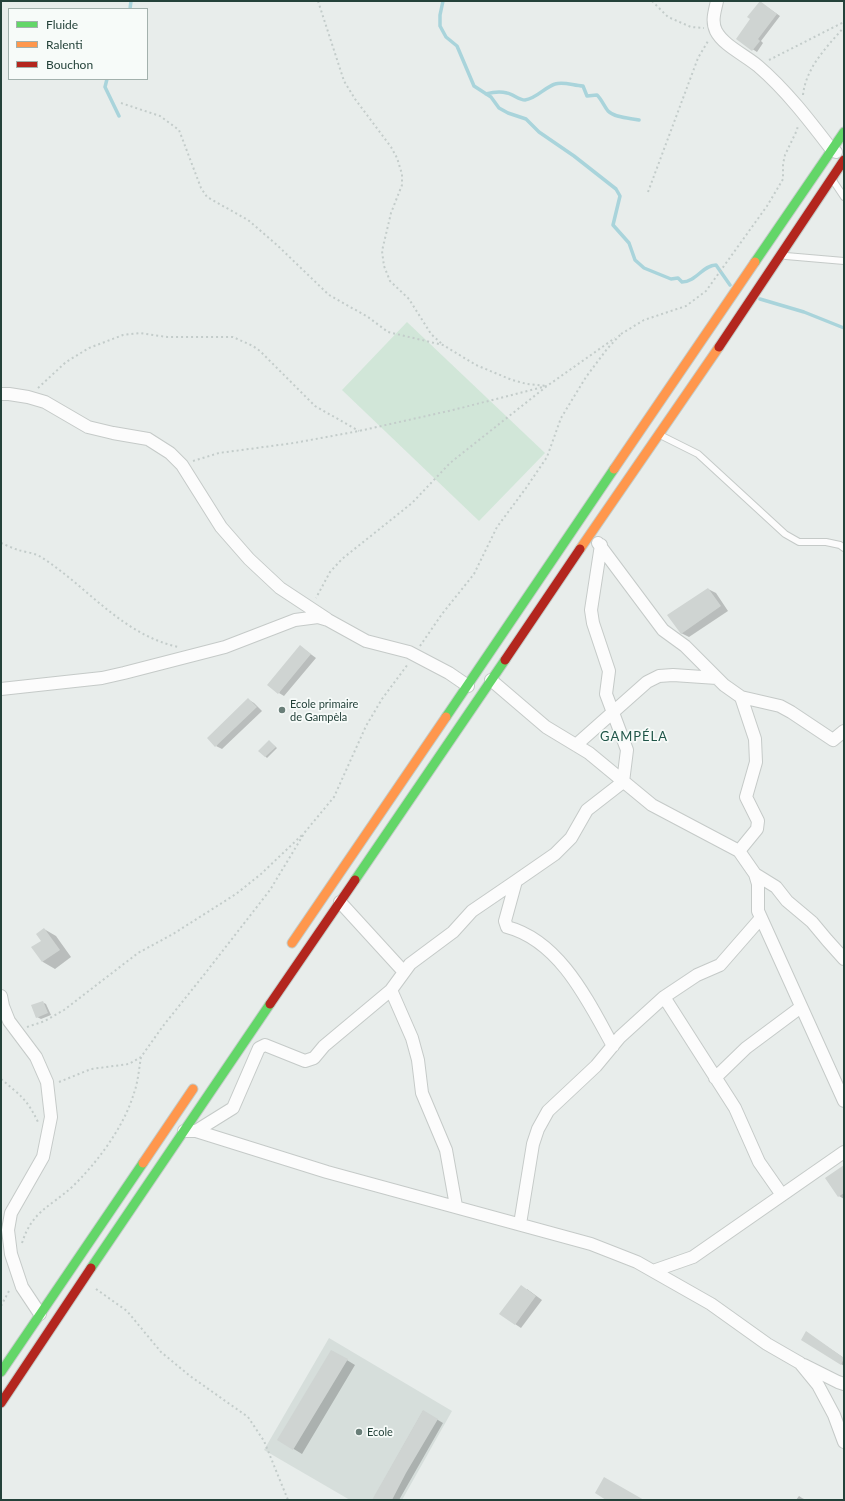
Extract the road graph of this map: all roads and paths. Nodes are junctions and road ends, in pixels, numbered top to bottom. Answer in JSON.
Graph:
{"nodes":[{"id":1,"x":318,"y":1,"type":"edge"},
{"id":2,"x":652,"y":1,"type":"edge"},
{"id":3,"x":717,"y":1,"type":"edge"},
{"id":4,"x":844,"y":22,"type":"edge"},
{"id":5,"x":844,"y":27,"type":"edge"},
{"id":6,"x":715,"y":30,"type":"junction"},
{"id":7,"x":758,"y":66,"type":"junction"},
{"id":8,"x":121,"y":103,"type":"dead end"},
{"id":9,"x":801,"y":109,"type":"junction"},
{"id":10,"x":844,"y":132,"type":"edge"},
{"id":11,"x":832,"y":150,"type":"junction"},
{"id":12,"x":844,"y":159,"type":"edge"},
{"id":13,"x":825,"y":175,"type":"junction"},
{"id":14,"x":648,"y":192,"type":"dead end"},
{"id":15,"x":844,"y":197,"type":"edge"},
{"id":16,"x":781,"y":256,"type":"junction"},
{"id":17,"x":844,"y":261,"type":"edge"},
{"id":18,"x":620,"y":334,"type":"junction"},
{"id":19,"x":443,"y":345,"type":"junction"},
{"id":20,"x":547,"y":386,"type":"junction"},
{"id":21,"x":1,"y":394,"type":"edge"},
{"id":22,"x":28,"y":397,"type":"junction"},
{"id":23,"x":359,"y":431,"type":"junction"},
{"id":24,"x":659,"y":435,"type":"junction"},
{"id":25,"x":182,"y":465,"type":"junction"},
{"id":26,"x":590,"y":534,"type":"junction"},
{"id":27,"x":1,"y":543,"type":"edge"},
{"id":28,"x":601,"y":545,"type":"junction"},
{"id":29,"x":844,"y":548,"type":"edge"},
{"id":30,"x":310,"y":608,"type":"junction"},
{"id":31,"x":328,"y":620,"type":"junction"},
{"id":32,"x":183,"y":648,"type":"dead end"},
{"id":33,"x":414,"y":655,"type":"junction"},
{"id":34,"x":717,"y":678,"type":"junction"},
{"id":35,"x":492,"y":680,"type":"junction"},
{"id":36,"x":468,"y":686,"type":"junction"},
{"id":37,"x":1,"y":689,"type":"edge"},
{"id":38,"x":741,"y":697,"type":"junction"},
{"id":39,"x":613,"y":713,"type":"junction"},
{"id":40,"x":844,"y":731,"type":"edge"},
{"id":41,"x":576,"y":745,"type":"junction"},
{"id":42,"x":623,"y":782,"type":"junction"},
{"id":43,"x":305,"y":832,"type":"junction"},
{"id":44,"x":739,"y":851,"type":"junction"},
{"id":45,"x":755,"y":874,"type":"junction"},
{"id":46,"x":516,"y":881,"type":"junction"},
{"id":47,"x":340,"y":902,"type":"junction"},
{"id":48,"x":761,"y":918,"type":"junction"},
{"id":49,"x":288,"y":950,"type":"dead end"},
{"id":50,"x":844,"y":959,"type":"edge"},
{"id":51,"x":404,"y":972,"type":"junction"},
{"id":52,"x":391,"y":990,"type":"junction"},
{"id":53,"x":1,"y":996,"type":"edge"},
{"id":54,"x":664,"y":997,"type":"junction"},
{"id":55,"x":801,"y":1007,"type":"junction"},
{"id":56,"x":16,"y":1031,"type":"junction"},
{"id":57,"x":613,"y":1046,"type":"junction"},
{"id":58,"x":141,"y":1057,"type":"junction"},
{"id":59,"x":715,"y":1078,"type":"junction"},
{"id":60,"x":1,"y":1080,"type":"edge"},
{"id":61,"x":198,"y":1082,"type":"dead end"},
{"id":62,"x":48,"y":1086,"type":"junction"},
{"id":63,"x":844,"y":1101,"type":"edge"},
{"id":64,"x":190,"y":1131,"type":"junction"},
{"id":65,"x":46,"y":1139,"type":"junction"},
{"id":66,"x":844,"y":1152,"type":"edge"},
{"id":67,"x":782,"y":1195,"type":"junction"},
{"id":68,"x":456,"y":1206,"type":"junction"},
{"id":69,"x":520,"y":1224,"type":"junction"},
{"id":70,"x":21,"y":1246,"type":"dead end"},
{"id":71,"x":653,"y":1271,"type":"junction"},
{"id":72,"x":83,"y":1281,"type":"junction"},
{"id":73,"x":10,"y":1287,"type":"dead end"},
{"id":74,"x":1,"y":1306,"type":"edge"},
{"id":75,"x":40,"y":1314,"type":"junction"},
{"id":76,"x":800,"y":1363,"type":"junction"},
{"id":77,"x":1,"y":1372,"type":"edge"},
{"id":78,"x":844,"y":1384,"type":"edge"},
{"id":79,"x":1,"y":1403,"type":"edge"},
{"id":80,"x":844,"y":1442,"type":"edge"},
{"id":81,"x":288,"y":1500,"type":"edge"}],
"edges":[{"from":1,"to":19,"type":"path"},
{"from":2,"to":6,"type":"path"},
{"from":3,"to":6,"type":"street"},
{"from":4,"to":7,"type":"path"},
{"from":5,"to":9,"type":"path"},
{"from":6,"to":7,"type":"street"},
{"from":6,"to":14,"type":"path"},
{"from":7,"to":9,"type":"street"},
{"from":8,"to":19,"type":"path"},
{"from":9,"to":11,"type":"street"},
{"from":9,"to":18,"type":"path"},
{"from":10,"to":11,"type":"highway"},
{"from":11,"to":12,"type":"street"},
{"from":11,"to":13,"type":"highway"},
{"from":12,"to":13,"type":"highway"},
{"from":13,"to":15,"type":"lane"},
{"from":13,"to":16,"type":"highway"},
{"from":13,"to":36,"type":"highway"},
{"from":16,"to":17,"type":"lane"},
{"from":16,"to":24,"type":"highway"},
{"from":18,"to":20,"type":"path"},
{"from":18,"to":33,"type":"path"},
{"from":19,"to":20,"type":"path"},
{"from":20,"to":23,"type":"path"},
{"from":20,"to":30,"type":"path"},
{"from":21,"to":22,"type":"street"},
{"from":22,"to":23,"type":"path"},
{"from":22,"to":25,"type":"street"},
{"from":23,"to":25,"type":"path"},
{"from":24,"to":26,"type":"highway"},
{"from":24,"to":29,"type":"lane"},
{"from":25,"to":30,"type":"street"},
{"from":26,"to":28,"type":"street"},
{"from":26,"to":35,"type":"highway"},
{"from":27,"to":32,"type":"path"},
{"from":28,"to":34,"type":"street"},
{"from":28,"to":39,"type":"street"},
{"from":30,"to":31,"type":"street"},
{"from":31,"to":33,"type":"street"},
{"from":31,"to":37,"type":"street"},
{"from":33,"to":36,"type":"street"},
{"from":33,"to":43,"type":"path"},
{"from":34,"to":38,"type":"street"},
{"from":34,"to":39,"type":"street"},
{"from":35,"to":41,"type":"street"},
{"from":35,"to":47,"type":"highway"},
{"from":36,"to":49,"type":"highway"},
{"from":38,"to":40,"type":"street"},
{"from":38,"to":44,"type":"street"},
{"from":39,"to":41,"type":"street"},
{"from":39,"to":42,"type":"street"},
{"from":41,"to":42,"type":"street"},
{"from":42,"to":44,"type":"street"},
{"from":42,"to":46,"type":"street"},
{"from":43,"to":56,"type":"path"},
{"from":43,"to":58,"type":"path"},
{"from":44,"to":45,"type":"street"},
{"from":45,"to":48,"type":"street"},
{"from":45,"to":50,"type":"street"},
{"from":46,"to":51,"type":"street"},
{"from":46,"to":57,"type":"street"},
{"from":47,"to":51,"type":"street"},
{"from":47,"to":64,"type":"highway"},
{"from":48,"to":54,"type":"street"},
{"from":48,"to":55,"type":"street"},
{"from":51,"to":52,"type":"street"},
{"from":52,"to":64,"type":"street"},
{"from":52,"to":68,"type":"street"},
{"from":53,"to":56,"type":"street"},
{"from":54,"to":57,"type":"street"},
{"from":54,"to":59,"type":"street"},
{"from":55,"to":59,"type":"street"},
{"from":55,"to":63,"type":"street"},
{"from":56,"to":62,"type":"street"},
{"from":57,"to":69,"type":"street"},
{"from":58,"to":62,"type":"path"},
{"from":58,"to":70,"type":"path"},
{"from":59,"to":67,"type":"street"},
{"from":60,"to":65,"type":"path"},
{"from":61,"to":75,"type":"highway"},
{"from":62,"to":65,"type":"street"},
{"from":64,"to":68,"type":"street"},
{"from":64,"to":72,"type":"highway"},
{"from":65,"to":75,"type":"street"},
{"from":66,"to":67,"type":"street"},
{"from":67,"to":71,"type":"street"},
{"from":68,"to":69,"type":"street"},
{"from":69,"to":71,"type":"street"},
{"from":71,"to":76,"type":"street"},
{"from":72,"to":79,"type":"highway"},
{"from":72,"to":81,"type":"path"},
{"from":73,"to":74,"type":"path"},
{"from":75,"to":77,"type":"highway"},
{"from":76,"to":78,"type":"street"},
{"from":76,"to":80,"type":"street"}]}
